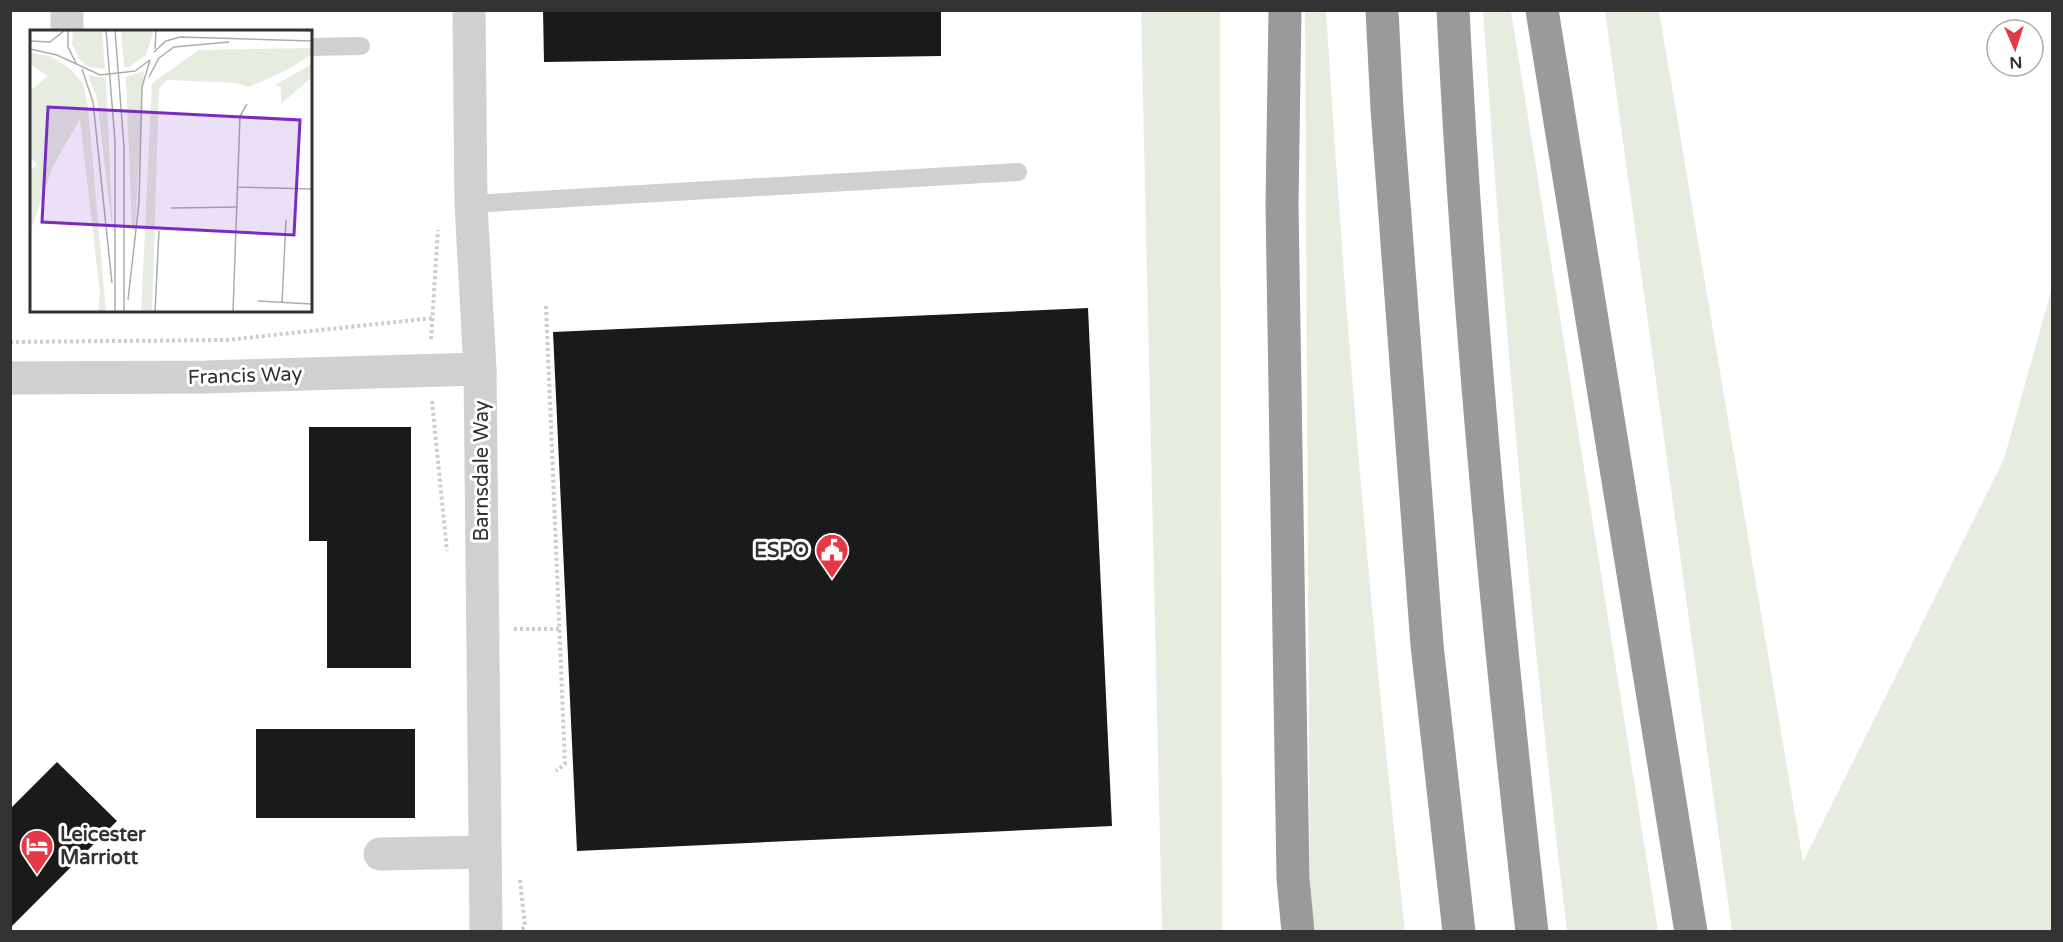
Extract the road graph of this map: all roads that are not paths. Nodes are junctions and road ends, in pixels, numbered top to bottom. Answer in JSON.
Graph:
{"nodes":[{"id":1,"x":67,"y":10,"type":"edge"},
{"id":2,"x":469,"y":10,"type":"edge"},
{"id":3,"x":1285,"y":10,"type":"edge"},
{"id":4,"x":1382,"y":10,"type":"edge"},
{"id":5,"x":1453,"y":10,"type":"edge"},
{"id":6,"x":1542,"y":10,"type":"edge"},
{"id":7,"x":67,"y":30,"type":"edge"},
{"id":8,"x":361,"y":46,"type":"dead end"},
{"id":9,"x":312,"y":47,"type":"edge"},
{"id":10,"x":1018,"y":171,"type":"dead end"},
{"id":11,"x":471,"y":204,"type":"junction"},
{"id":12,"x":480,"y":369,"type":"junction"},
{"id":13,"x":10,"y":378,"type":"edge"},
{"id":14,"x":484,"y":852,"type":"junction"},
{"id":15,"x":380,"y":854,"type":"dead end"},
{"id":16,"x":1293,"y":879,"type":"junction"},
{"id":17,"x":486,"y":932,"type":"edge"},
{"id":18,"x":1287,"y":932,"type":"edge"},
{"id":19,"x":1298,"y":932,"type":"edge"},
{"id":20,"x":1459,"y":932,"type":"edge"},
{"id":21,"x":1532,"y":932,"type":"edge"},
{"id":22,"x":1691,"y":932,"type":"edge"}],
"edges":[{"from":1,"to":7,"type":"street"},
{"from":2,"to":11,"type":"street","name":"Barnsdale Way"},
{"from":3,"to":16,"type":"highway"},
{"from":4,"to":20,"type":"highway"},
{"from":5,"to":21,"type":"highway"},
{"from":6,"to":22,"type":"highway"},
{"from":8,"to":9,"type":"lane"},
{"from":10,"to":11,"type":"lane"},
{"from":11,"to":12,"type":"street","name":"Barnsdale Way"},
{"from":12,"to":13,"type":"street","name":"Francis Way"},
{"from":12,"to":14,"type":"street","name":"Barnsdale Way"},
{"from":14,"to":15,"type":"street"},
{"from":14,"to":17,"type":"street","name":"Barnsdale Way"},
{"from":16,"to":18,"type":"highway"},
{"from":16,"to":19,"type":"highway"}]}
